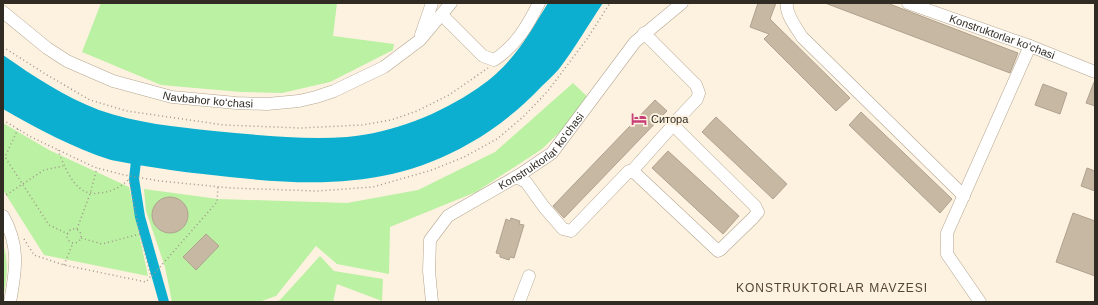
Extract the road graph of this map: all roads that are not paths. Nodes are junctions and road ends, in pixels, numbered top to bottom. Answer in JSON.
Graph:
{"nodes":[{"id":1,"x":432,"y":3,"type":"edge"},
{"id":2,"x":452,"y":3,"type":"edge"},
{"id":3,"x":539,"y":3,"type":"edge"},
{"id":4,"x":682,"y":3,"type":"edge"},
{"id":5,"x":787,"y":3,"type":"edge"},
{"id":6,"x":908,"y":3,"type":"edge"},
{"id":7,"x":3,"y":12,"type":"edge"},
{"id":8,"x":442,"y":14,"type":"junction"},
{"id":9,"x":644,"y":33,"type":"junction"},
{"id":10,"x":420,"y":40,"type":"junction"},
{"id":11,"x":1030,"y":46,"type":"junction"},
{"id":12,"x":1095,"y":72,"type":"edge"},
{"id":13,"x":674,"y":124,"type":"junction"},
{"id":14,"x":632,"y":171,"type":"junction"},
{"id":15,"x":516,"y":177,"type":"junction"},
{"id":16,"x":964,"y":196,"type":"junction"},
{"id":17,"x":3,"y":216,"type":"edge"},
{"id":18,"x":529,"y":276,"type":"dead end"},
{"id":19,"x":10,"y":302,"type":"edge"},
{"id":20,"x":432,"y":302,"type":"edge"},
{"id":21,"x":519,"y":302,"type":"edge"},
{"id":22,"x":980,"y":302,"type":"edge"}],
"edges":[{"from":1,"to":10,"type":"street"},
{"from":2,"to":8,"type":"street","name":"Navbahor ko‘chasi"},
{"from":3,"to":8,"type":"street"},
{"from":4,"to":9,"type":"street","name":"Konstruktorlar ko‘chasi"},
{"from":5,"to":16,"type":"street"},
{"from":6,"to":11,"type":"street","name":"Konstruktorlar ko‘chasi"},
{"from":7,"to":10,"type":"street","name":"Navbahor ko‘chasi"},
{"from":8,"to":10,"type":"street","name":"Navbahor ko‘chasi"},
{"from":9,"to":13,"type":"street"},
{"from":9,"to":15,"type":"street","name":"Konstruktorlar ko‘chasi"},
{"from":11,"to":12,"type":"street","name":"Konstruktorlar ko‘chasi"},
{"from":11,"to":16,"type":"street"},
{"from":13,"to":14,"type":"street"},
{"from":13,"to":14,"type":"street"},
{"from":14,"to":15,"type":"street"},
{"from":15,"to":20,"type":"street","name":"Konstruktorlar ko‘chasi"},
{"from":16,"to":22,"type":"street"},
{"from":17,"to":19,"type":"street"},
{"from":18,"to":21,"type":"street"}]}
